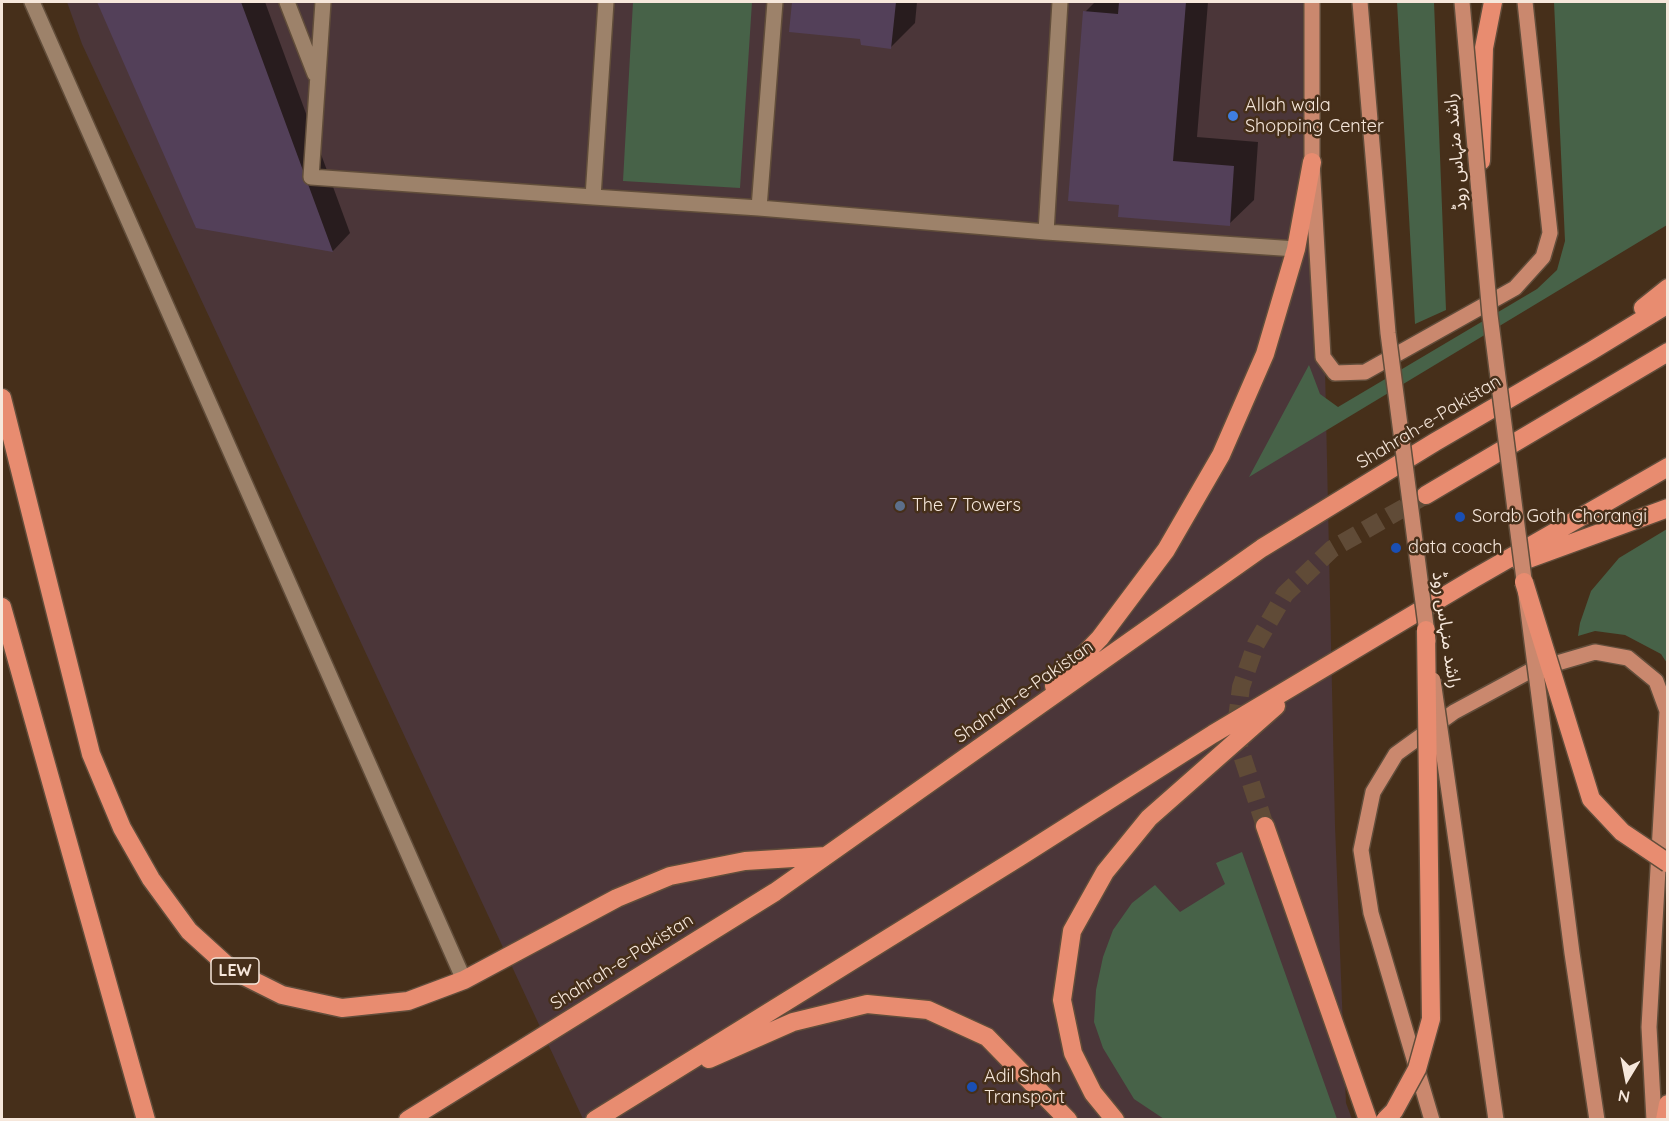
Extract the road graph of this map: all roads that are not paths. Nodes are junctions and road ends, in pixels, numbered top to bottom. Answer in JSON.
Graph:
{"nodes":[{"id":1,"x":32,"y":2,"type":"edge"},
{"id":2,"x":287,"y":2,"type":"edge"},
{"id":3,"x":323,"y":2,"type":"edge"},
{"id":4,"x":606,"y":2,"type":"edge"},
{"id":5,"x":775,"y":2,"type":"edge"},
{"id":6,"x":1060,"y":2,"type":"edge"},
{"id":7,"x":1312,"y":2,"type":"edge"},
{"id":8,"x":1360,"y":2,"type":"edge"},
{"id":9,"x":1462,"y":2,"type":"edge"},
{"id":10,"x":1492,"y":2,"type":"edge"},
{"id":11,"x":1525,"y":2,"type":"edge"},
{"id":12,"x":318,"y":79,"type":"junction"},
{"id":13,"x":1312,"y":162,"type":"junction"},
{"id":14,"x":593,"y":197,"type":"junction"},
{"id":15,"x":1480,"y":205,"type":"junction"},
{"id":16,"x":759,"y":208,"type":"junction"},
{"id":17,"x":1046,"y":232,"type":"junction"},
{"id":18,"x":1296,"y":249,"type":"junction"},
{"id":19,"x":1668,"y":288,"type":"edge"},
{"id":20,"x":1668,"y":304,"type":"edge"},
{"id":21,"x":1591,"y":351,"type":"junction"},
{"id":22,"x":1668,"y":352,"type":"edge"},
{"id":23,"x":2,"y":398,"type":"edge"},
{"id":24,"x":1668,"y":467,"type":"edge"},
{"id":25,"x":1426,"y":495,"type":"tunnel mouth"},
{"id":26,"x":1668,"y":508,"type":"edge"},
{"id":27,"x":1473,"y":579,"type":"junction"},
{"id":28,"x":1524,"y":582,"type":"junction"},
{"id":29,"x":2,"y":607,"type":"edge"},
{"id":30,"x":1426,"y":630,"type":"junction"},
{"id":31,"x":1309,"y":677,"type":"junction"},
{"id":32,"x":1024,"y":717,"type":"junction"},
{"id":33,"x":1265,"y":826,"type":"tunnel mouth"},
{"id":34,"x":828,"y":856,"type":"junction"},
{"id":35,"x":1668,"y":863,"type":"edge"},
{"id":36,"x":464,"y":980,"type":"junction"},
{"id":37,"x":646,"y":1087,"type":"junction"},
{"id":38,"x":1668,"y":1104,"type":"edge"},
{"id":39,"x":146,"y":1119,"type":"edge"},
{"id":40,"x":408,"y":1119,"type":"edge"},
{"id":41,"x":595,"y":1119,"type":"edge"},
{"id":42,"x":1068,"y":1119,"type":"edge"},
{"id":43,"x":1115,"y":1119,"type":"edge"},
{"id":44,"x":1368,"y":1119,"type":"edge"},
{"id":45,"x":1384,"y":1119,"type":"edge"},
{"id":46,"x":1432,"y":1119,"type":"edge"},
{"id":47,"x":1496,"y":1119,"type":"edge"},
{"id":48,"x":1597,"y":1119,"type":"edge"},
{"id":49,"x":1654,"y":1119,"type":"edge"},
{"id":50,"x":1665,"y":1119,"type":"edge"}],
"edges":[{"from":1,"to":36,"type":"street"},
{"from":2,"to":12,"type":"street"},
{"from":3,"to":12,"type":"street"},
{"from":4,"to":14,"type":"street"},
{"from":5,"to":16,"type":"street"},
{"from":6,"to":17,"type":"street"},
{"from":7,"to":13,"type":"main road"},
{"from":8,"to":30,"type":"main road","name":"راشد منہاس روڈ","bridge":true},
{"from":9,"to":15,"type":"main road","name":"راشد منہاس روڈ","bridge":true},
{"from":10,"to":15,"type":"highway","bridge":true},
{"from":11,"to":13,"type":"main road"},
{"from":12,"to":14,"type":"street"},
{"from":13,"to":18,"type":"highway"},
{"from":14,"to":16,"type":"street"},
{"from":15,"to":28,"type":"main road","name":"راشد منہاس روڈ","bridge":true},
{"from":16,"to":17,"type":"street"},
{"from":17,"to":18,"type":"street"},
{"from":18,"to":32,"type":"highway"},
{"from":19,"to":21,"type":"highway"},
{"from":20,"to":21,"type":"highway","name":"Shahrah-e-Pakistan"},
{"from":21,"to":32,"type":"highway","name":"Shahrah-e-Pakistan"},
{"from":22,"to":25,"type":"highway"},
{"from":23,"to":36,"type":"highway","number":"LEW"},
{"from":24,"to":27,"type":"highway"},
{"from":26,"to":27,"type":"highway"},
{"from":27,"to":31,"type":"highway"},
{"from":28,"to":35,"type":"highway","bridge":true},
{"from":28,"to":48,"type":"main road","name":"راشد منہاس روڈ","bridge":true},
{"from":29,"to":39,"type":"highway"},
{"from":30,"to":45,"type":"highway","bridge":true},
{"from":30,"to":47,"type":"main road","name":"راشد منہاس روڈ","bridge":true},
{"from":31,"to":37,"type":"highway"},
{"from":31,"to":43,"type":"highway"},
{"from":32,"to":34,"type":"highway","name":"Shahrah-e-Pakistan"},
{"from":33,"to":44,"type":"highway"},
{"from":34,"to":36,"type":"highway","number":"LEW"},
{"from":34,"to":40,"type":"highway","name":"Shahrah-e-Pakistan"},
{"from":37,"to":41,"type":"highway"},
{"from":37,"to":42,"type":"highway"},
{"from":38,"to":50,"type":"highway"},
{"from":46,"to":49,"type":"main road"}]}
